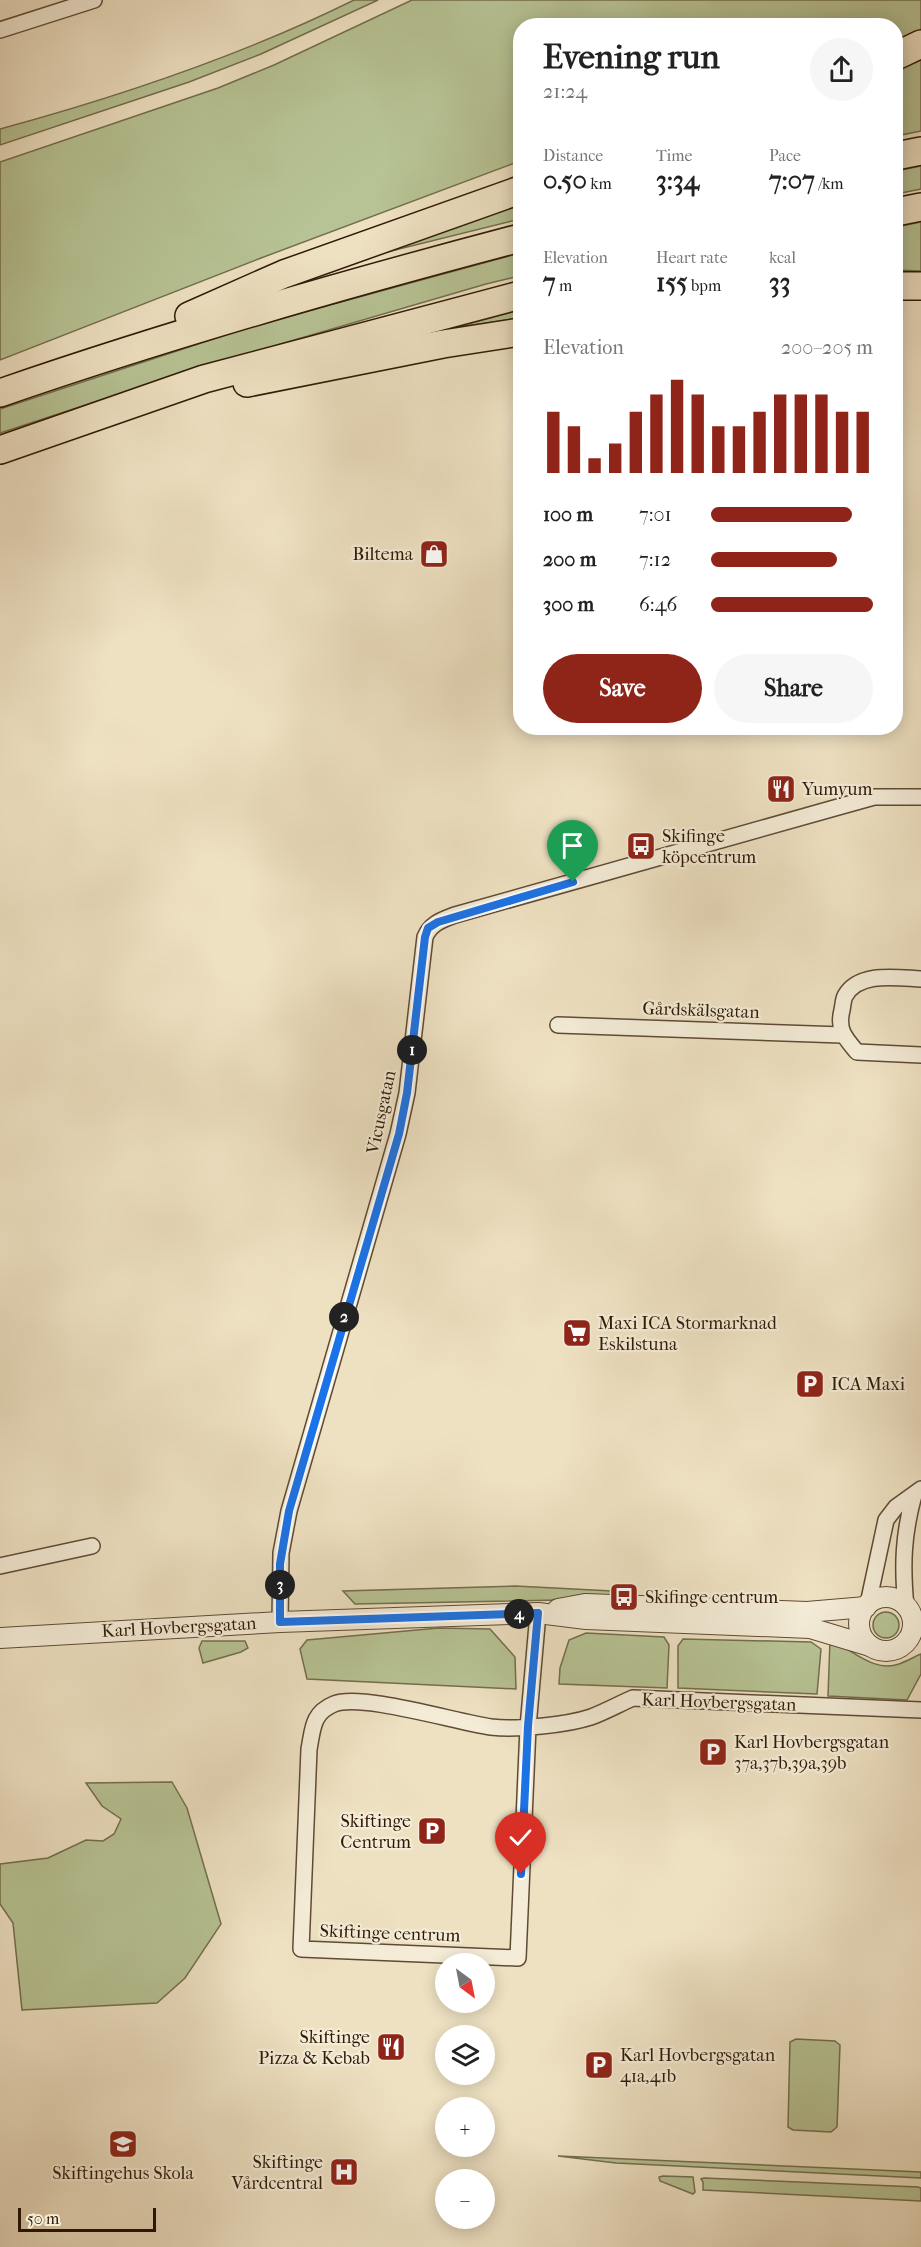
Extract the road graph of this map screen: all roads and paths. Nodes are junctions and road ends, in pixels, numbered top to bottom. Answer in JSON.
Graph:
{"nodes":[{"id":1,"x":94,"y":0,"type":"edge"},
{"id":2,"x":0,"y":30,"type":"edge"},
{"id":3,"x":921,"y":44,"type":"edge"},
{"id":4,"x":903,"y":53,"type":"edge"},
{"id":5,"x":921,"y":151,"type":"edge"},
{"id":6,"x":903,"y":155,"type":"edge"},
{"id":7,"x":513,"y":192,"type":"edge"},
{"id":8,"x":921,"y":207,"type":"edge"},
{"id":9,"x":903,"y":211,"type":"edge"},
{"id":10,"x":513,"y":239,"type":"edge"},
{"id":11,"x":903,"y":286,"type":"edge"},
{"id":12,"x":921,"y":286,"type":"edge"},
{"id":13,"x":513,"y":297,"type":"edge"},
{"id":14,"x":513,"y":333,"type":"edge"},
{"id":15,"x":96,"y":360,"type":"junction"},
{"id":16,"x":204,"y":379,"type":"junction"},
{"id":17,"x":0,"y":393,"type":"edge"},
{"id":18,"x":0,"y":450,"type":"edge"},
{"id":19,"x":921,"y":796,"type":"edge"},
{"id":20,"x":921,"y":979,"type":"edge"},
{"id":21,"x":558,"y":1025,"type":"dead end"},
{"id":22,"x":842,"y":1035,"type":"junction"},
{"id":23,"x":921,"y":1055,"type":"edge"},
{"id":24,"x":917,"y":1492,"type":"edge"},
{"id":25,"x":92,"y":1546,"type":"dead end"},
{"id":26,"x":0,"y":1566,"type":"edge"},
{"id":27,"x":867,"y":1605,"type":"junction"},
{"id":28,"x":912,"y":1610,"type":"edge"},
{"id":29,"x":538,"y":1613,"type":"junction"},
{"id":30,"x":280,"y":1622,"type":"junction"},
{"id":31,"x":0,"y":1638,"type":"edge"},
{"id":32,"x":921,"y":1644,"type":"edge"},
{"id":33,"x":870,"y":1646,"type":"junction"},
{"id":34,"x":900,"y":1648,"type":"junction"},
{"id":35,"x":921,"y":1710,"type":"edge"},
{"id":36,"x":528,"y":1726,"type":"junction"}],
"edges":[{"from":1,"to":2,"type":"street"},
{"from":3,"to":4,"type":"highway"},
{"from":5,"to":6,"type":"highway"},
{"from":7,"to":15,"type":"highway"},
{"from":8,"to":9,"type":"highway"},
{"from":10,"to":15,"type":"highway"},
{"from":11,"to":12,"type":"highway"},
{"from":13,"to":16,"type":"highway"},
{"from":14,"to":16,"type":"highway"},
{"from":15,"to":17,"type":"highway"},
{"from":16,"to":18,"type":"highway"},
{"from":19,"to":30,"type":"street","name":"Vicusgatan"},
{"from":20,"to":22,"type":"street"},
{"from":21,"to":22,"type":"street","name":"Gårdskälsgatan"},
{"from":22,"to":23,"type":"street"},
{"from":24,"to":27,"type":"street"},
{"from":24,"to":28,"type":"street"},
{"from":25,"to":26,"type":"street"},
{"from":27,"to":28,"type":"street"},
{"from":27,"to":29,"type":"street","name":"Karl Hovbergsgatan"},
{"from":27,"to":33,"type":"street"},
{"from":28,"to":34,"type":"street"},
{"from":29,"to":30,"type":"street","name":"Karl Hovbergsgatan"},
{"from":29,"to":33,"type":"street","name":"Karl Hovbergsgatan"},
{"from":29,"to":36,"type":"street"},
{"from":30,"to":31,"type":"street","name":"Karl Hovbergsgatan"},
{"from":32,"to":34,"type":"street"},
{"from":33,"to":34,"type":"street"},
{"from":35,"to":36,"type":"street","name":"Karl Hovbergsgatan"},
{"from":36,"to":36,"type":"street","name":"Skiftinge centrum"}]}
